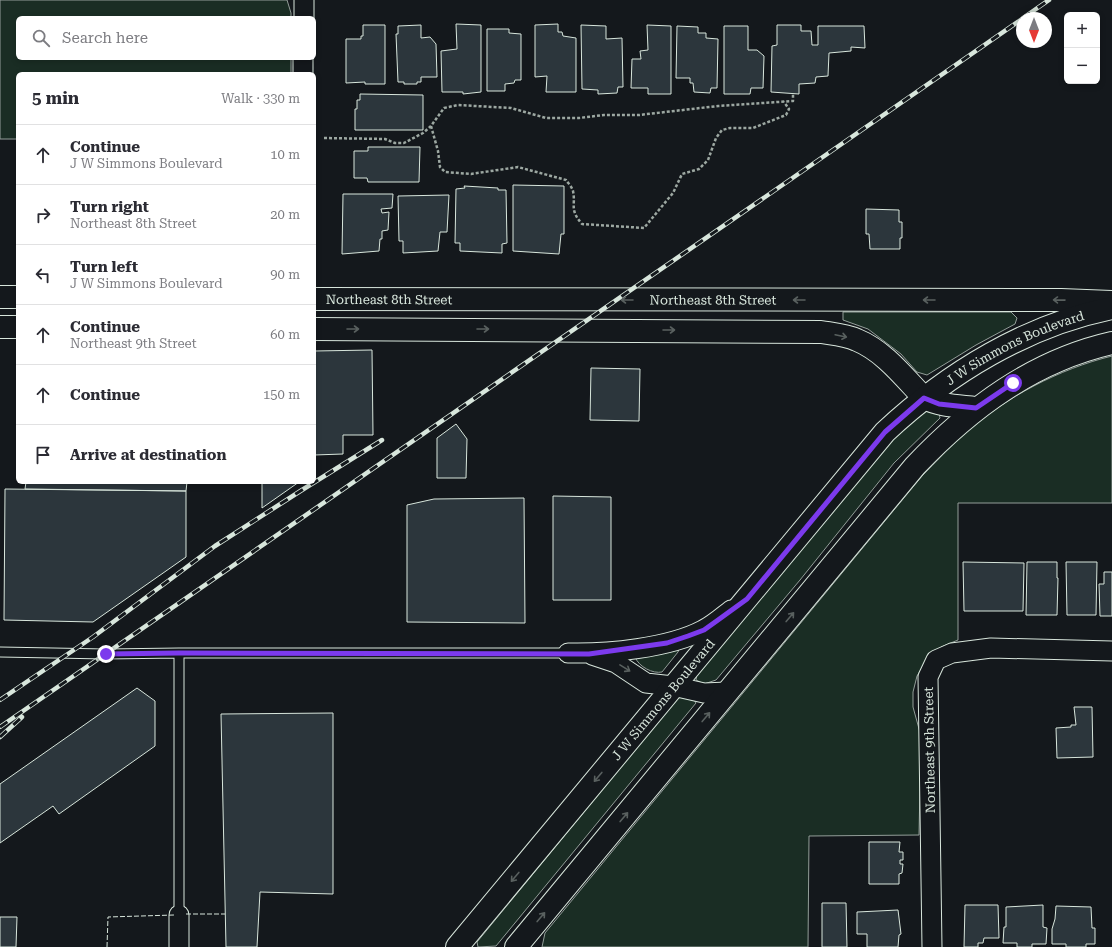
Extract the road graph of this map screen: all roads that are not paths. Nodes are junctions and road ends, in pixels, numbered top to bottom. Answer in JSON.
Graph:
{"nodes":[{"id":1,"x":304,"y":0,"type":"edge"},
{"id":2,"x":304,"y":16,"type":"edge"},
{"id":3,"x":303,"y":60,"type":"edge"},
{"id":4,"x":303,"y":72,"type":"edge"},
{"id":5,"x":0,"y":297,"type":"edge"},
{"id":6,"x":16,"y":298,"type":"edge"},
{"id":7,"x":316,"y":299,"type":"edge"},
{"id":8,"x":1112,"y":302,"type":"edge"},
{"id":9,"x":1112,"y":308,"type":"edge"},
{"id":10,"x":0,"y":327,"type":"edge"},
{"id":11,"x":16,"y":327,"type":"edge"},
{"id":12,"x":316,"y":329,"type":"edge"},
{"id":13,"x":1112,"y":342,"type":"edge"},
{"id":14,"x":924,"y":398,"type":"junction"},
{"id":15,"x":976,"y":408,"type":"junction"},
{"id":16,"x":747,"y":599,"type":"junction"},
{"id":17,"x":0,"y":652,"type":"edge"},
{"id":18,"x":1112,"y":652,"type":"edge"},
{"id":19,"x":179,"y":653,"type":"junction"},
{"id":20,"x":568,"y":653,"type":"joint"},
{"id":21,"x":589,"y":654,"type":"junction"},
{"id":22,"x":673,"y":686,"type":"junction"},
{"id":23,"x":727,"y":692,"type":"junction"},
{"id":24,"x":179,"y":914,"type":"joint"},
{"id":25,"x":179,"y":947,"type":"edge"},
{"id":26,"x":457,"y":947,"type":"edge"},
{"id":27,"x":516,"y":947,"type":"edge"},
{"id":28,"x":932,"y":947,"type":"edge"}],
"edges":[{"from":1,"to":2,"type":"street"},
{"from":3,"to":4,"type":"street"},
{"from":5,"to":6,"type":"main road"},
{"from":8,"to":7,"type":"main road","name":"Northeast 8th Street","one_way":true},
{"from":9,"to":14,"type":"main road","name":"J W Simmons Boulevard"},
{"from":10,"to":11,"type":"main road"},
{"from":12,"to":14,"type":"main road","one_way":true},
{"from":13,"to":15,"type":"main road"},
{"from":14,"to":15,"type":"main road"},
{"from":14,"to":16,"type":"main road","name":"J W Simmons Boulevard"},
{"from":23,"to":15,"type":"main road","one_way":true},
{"from":16,"to":21,"type":"street"},
{"from":16,"to":22,"type":"main road","name":"J W Simmons Boulevard"},
{"from":17,"to":19,"type":"lane"},
{"from":18,"to":28,"type":"street","name":"Northeast 9th Street"},
{"from":19,"to":20,"type":"lane"},
{"from":19,"to":24,"type":"lane"},
{"from":20,"to":21,"type":"street"},
{"from":21,"to":22,"type":"street","one_way":true},
{"from":22,"to":23,"type":"street"},
{"from":22,"to":26,"type":"main road","name":"J W Simmons Boulevard","one_way":true},
{"from":27,"to":23,"type":"main road","one_way":true},
{"from":24,"to":25,"type":"street"}]}
